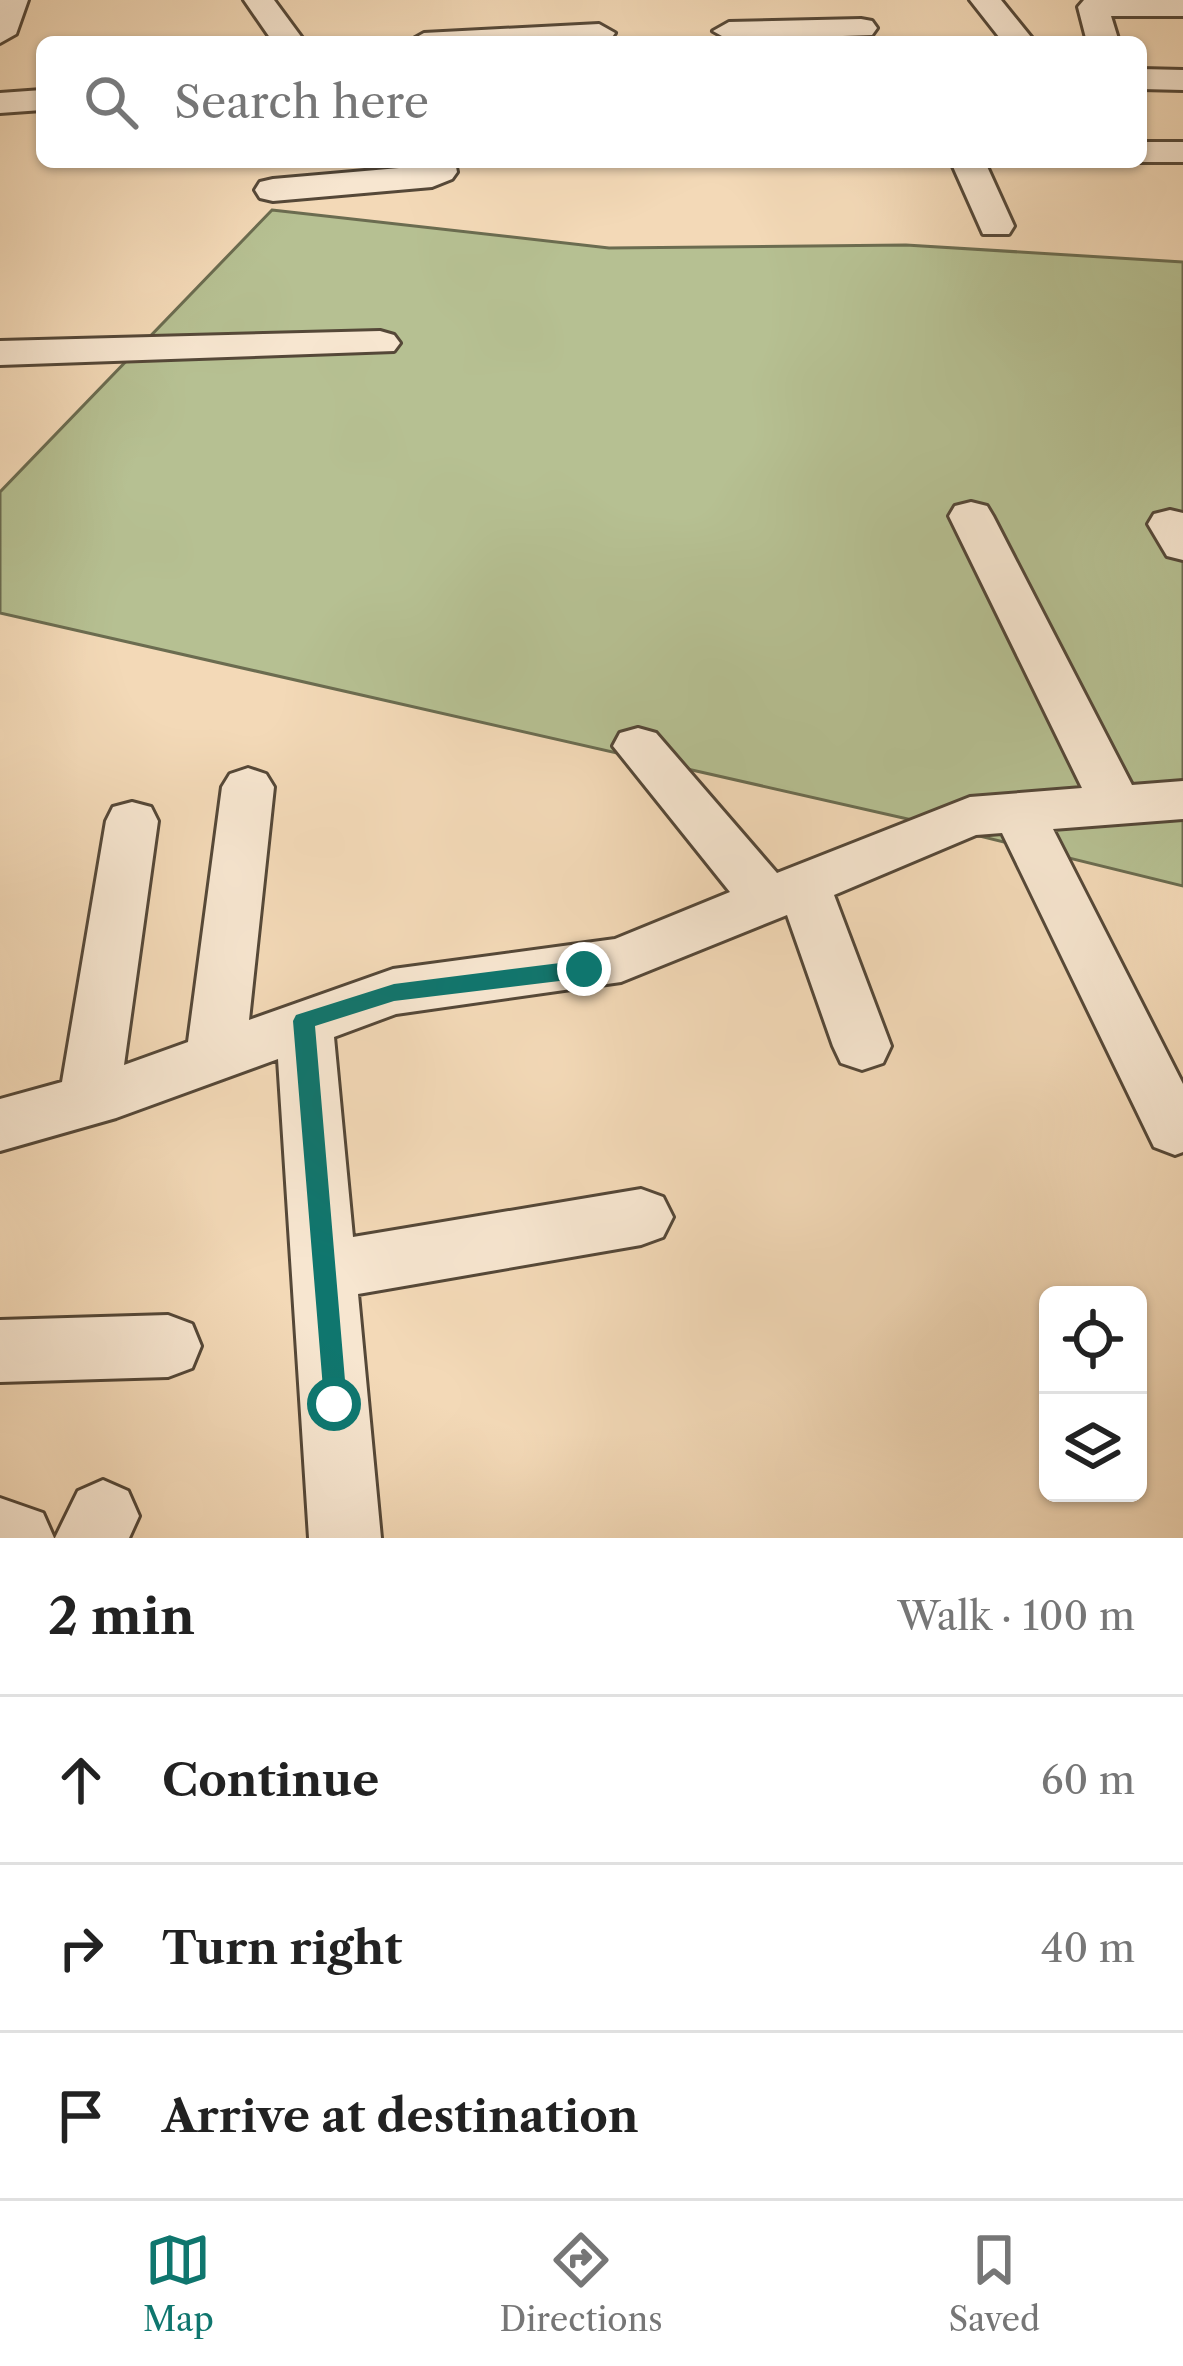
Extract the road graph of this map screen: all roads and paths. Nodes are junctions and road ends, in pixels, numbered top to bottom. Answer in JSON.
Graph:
{"nodes":[{"id":1,"x":14,"y":0,"type":"edge"},
{"id":2,"x":260,"y":0,"type":"edge"},
{"id":3,"x":546,"y":0,"type":"edge"},
{"id":4,"x":719,"y":0,"type":"edge"},
{"id":5,"x":985,"y":0,"type":"edge"},
{"id":6,"x":1162,"y":4,"type":"edge"},
{"id":7,"x":599,"y":28,"type":"edge"},
{"id":8,"x":861,"y":28,"type":"dead end"},
{"id":9,"x":0,"y":34,"type":"edge"},
{"id":10,"x":548,"y":35,"type":"junction"},
{"id":11,"x":285,"y":36,"type":"edge"},
{"id":12,"x":530,"y":36,"type":"edge"},
{"id":13,"x":730,"y":36,"type":"edge"},
{"id":14,"x":745,"y":36,"type":"edge"},
{"id":15,"x":1014,"y":36,"type":"edge"},
{"id":16,"x":1101,"y":36,"type":"edge"},
{"id":17,"x":1147,"y":79,"type":"edge"},
{"id":18,"x":1183,"y":80,"type":"edge"},
{"id":19,"x":36,"y":100,"type":"edge"},
{"id":20,"x":0,"y":103,"type":"edge"},
{"id":21,"x":439,"y":168,"type":"edge"},
{"id":22,"x":971,"y":168,"type":"edge"},
{"id":23,"x":273,"y":190,"type":"dead end"},
{"id":24,"x":996,"y":226,"type":"dead end"},
{"id":25,"x":380,"y":343,"type":"dead end"},
{"id":26,"x":0,"y":353,"type":"edge"},
{"id":27,"x":971,"y":516,"type":"dead end"},
{"id":28,"x":638,"y":746,"type":"dead end"},
{"id":29,"x":248,"y":787,"type":"dead end"},
{"id":30,"x":1183,"y":800,"type":"edge"},
{"id":31,"x":1117,"y":806,"type":"junction"},
{"id":32,"x":1019,"y":813,"type":"junction"},
{"id":33,"x":133,"y":821,"type":"dead end"},
{"id":34,"x":786,"y":892,"type":"junction"},
{"id":35,"x":304,"y":1021,"type":"junction"},
{"id":36,"x":862,"y":1046,"type":"dead end"},
{"id":37,"x":215,"y":1055,"type":"junction"},
{"id":38,"x":89,"y":1101,"type":"junction"},
{"id":39,"x":0,"y":1126,"type":"edge"},
{"id":40,"x":1175,"y":1129,"type":"dead end"},
{"id":41,"x":640,"y":1217,"type":"dead end"},
{"id":42,"x":323,"y":1271,"type":"junction"},
{"id":43,"x":168,"y":1346,"type":"dead end"},
{"id":44,"x":0,"y":1351,"type":"edge"},
{"id":45,"x":0,"y":1534,"type":"edge"},
{"id":46,"x":18,"y":1538,"type":"edge"},
{"id":47,"x":345,"y":1538,"type":"edge"}],
"edges":[{"from":1,"to":9,"type":"street"},
{"from":2,"to":11,"type":"street"},
{"from":3,"to":10,"type":"street"},
{"from":4,"to":13,"type":"street"},
{"from":5,"to":15,"type":"street"},
{"from":6,"to":16,"type":"street"},
{"from":7,"to":10,"type":"street"},
{"from":8,"to":14,"type":"street"},
{"from":10,"to":12,"type":"street"},
{"from":17,"to":18,"type":"street"},
{"from":19,"to":20,"type":"street"},
{"from":21,"to":23,"type":"street"},
{"from":22,"to":24,"type":"street"},
{"from":25,"to":26,"type":"street"},
{"from":27,"to":31,"type":"street"},
{"from":28,"to":34,"type":"street"},
{"from":29,"to":37,"type":"street"},
{"from":30,"to":31,"type":"street"},
{"from":31,"to":32,"type":"street"},
{"from":32,"to":34,"type":"street"},
{"from":32,"to":40,"type":"street"},
{"from":33,"to":38,"type":"street"},
{"from":34,"to":35,"type":"street"},
{"from":34,"to":36,"type":"street"},
{"from":35,"to":37,"type":"street"},
{"from":35,"to":42,"type":"street"},
{"from":37,"to":38,"type":"street"},
{"from":38,"to":39,"type":"street"},
{"from":41,"to":42,"type":"street"},
{"from":42,"to":47,"type":"street"},
{"from":43,"to":44,"type":"street"},
{"from":45,"to":46,"type":"street"}]}
